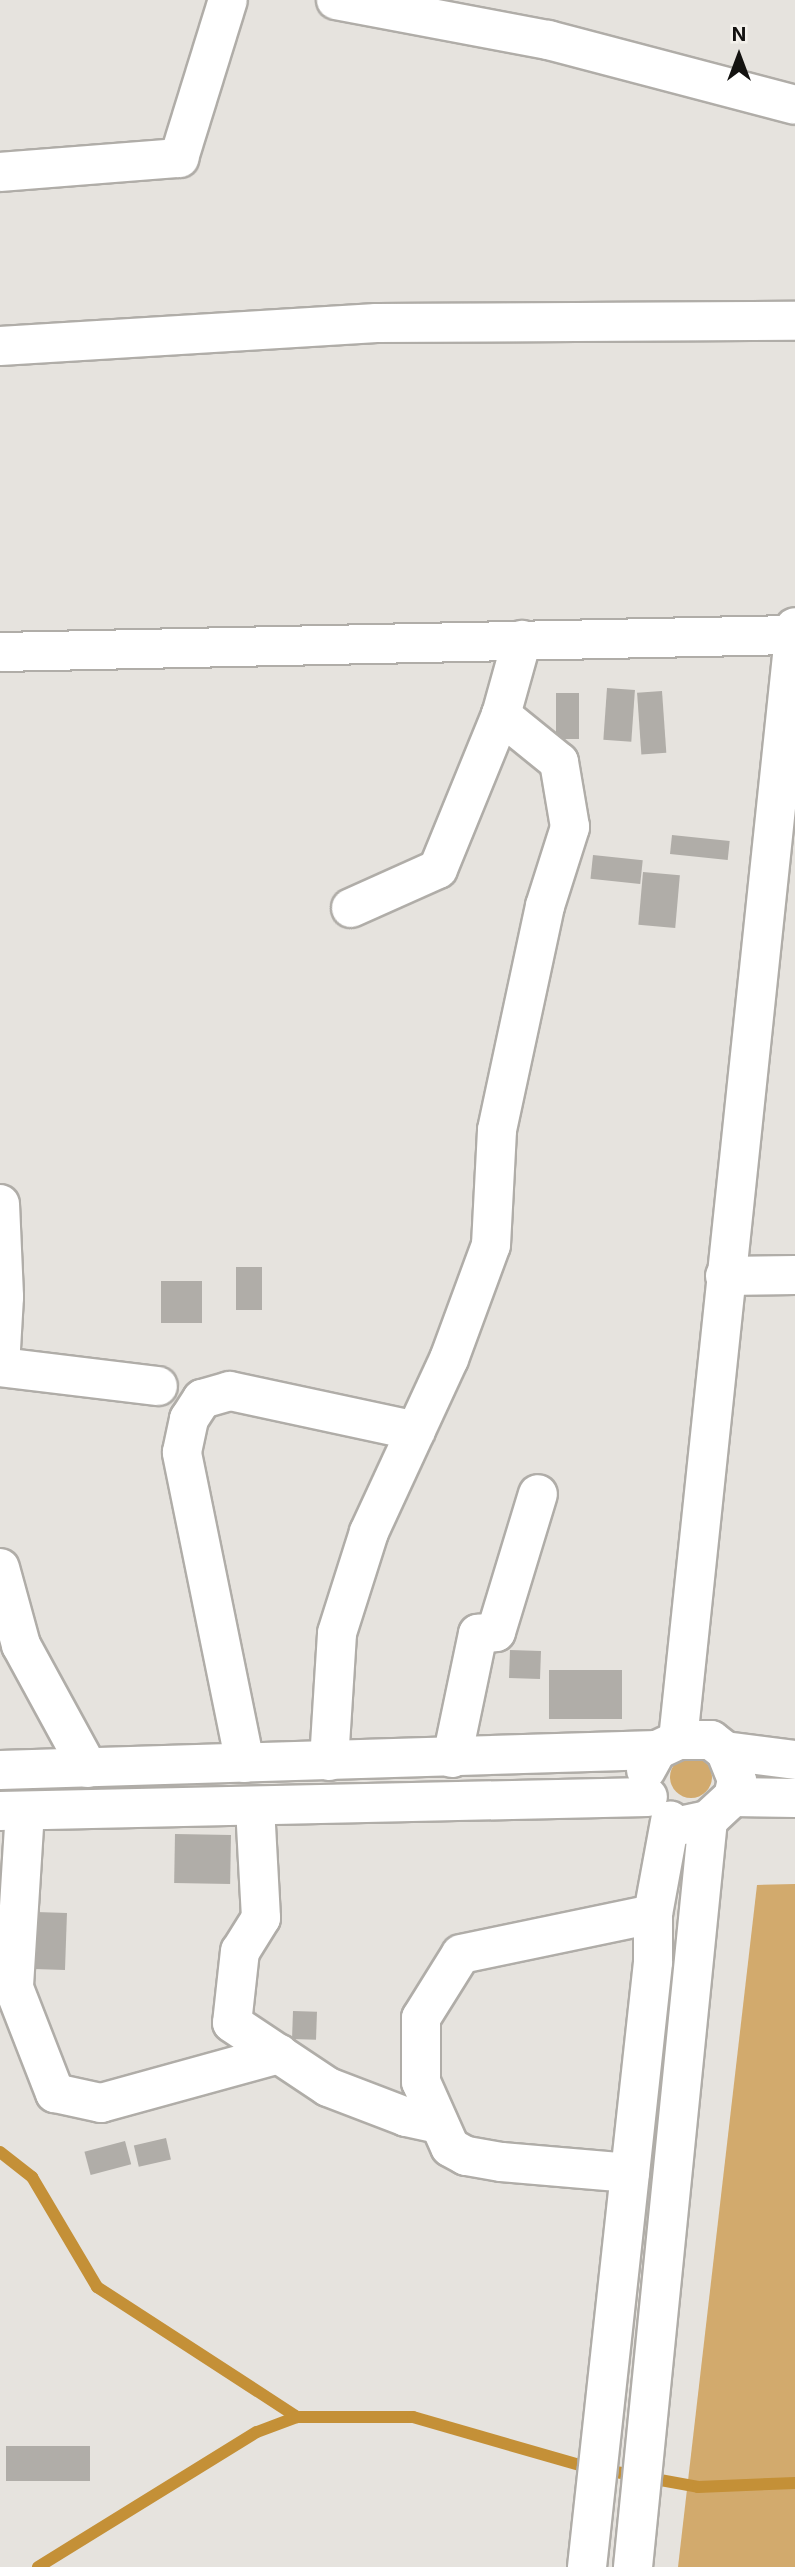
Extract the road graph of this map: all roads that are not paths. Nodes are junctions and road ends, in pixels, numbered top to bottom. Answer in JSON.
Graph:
{"nodes":[{"id":1,"x":228,"y":0,"type":"edge"},
{"id":2,"x":336,"y":0,"type":"edge"},
{"id":3,"x":795,"y":105,"type":"edge"},
{"id":4,"x":0,"y":172,"type":"edge"},
{"id":5,"x":795,"y":321,"type":"edge"},
{"id":6,"x":0,"y":346,"type":"edge"},
{"id":7,"x":794,"y":632,"type":"edge"},
{"id":8,"x":522,"y":640,"type":"junction"},
{"id":9,"x":0,"y":652,"type":"edge"},
{"id":10,"x":501,"y":715,"type":"junction"},
{"id":11,"x":351,"y":908,"type":"dead end"},
{"id":12,"x":0,"y":1204,"type":"edge"},
{"id":13,"x":795,"y":1275,"type":"edge"},
{"id":14,"x":725,"y":1276,"type":"junction"},
{"id":15,"x":0,"y":1367,"type":"edge"},
{"id":16,"x":158,"y":1386,"type":"dead end"},
{"id":17,"x":416,"y":1431,"type":"junction"},
{"id":18,"x":538,"y":1494,"type":"dead end"},
{"id":19,"x":0,"y":1568,"type":"edge"},
{"id":20,"x":668,"y":1745,"type":"junction"},
{"id":21,"x":725,"y":1751,"type":"junction"},
{"id":22,"x":452,"y":1758,"type":"junction"},
{"id":23,"x":795,"y":1760,"type":"edge"},
{"id":24,"x":329,"y":1761,"type":"junction"},
{"id":25,"x":245,"y":1763,"type":"junction"},
{"id":26,"x":88,"y":1768,"type":"junction"},
{"id":27,"x":0,"y":1770,"type":"edge"},
{"id":28,"x":795,"y":1798,"type":"edge"},
{"id":29,"x":255,"y":1807,"type":"junction"},
{"id":30,"x":659,"y":1809,"type":"junction"},
{"id":31,"x":721,"y":1809,"type":"junction"},
{"id":32,"x":12,"y":1811,"type":"edge"},
{"id":33,"x":653,"y":1914,"type":"junction"},
{"id":34,"x":279,"y":2054,"type":"junction"},
{"id":35,"x":439,"y":2124,"type":"junction"},
{"id":36,"x":630,"y":2173,"type":"junction"},
{"id":37,"x":635,"y":2552,"type":"edge"},
{"id":38,"x":587,"y":2567,"type":"edge"}],
"edges":[{"from":1,"to":4,"type":"street"},
{"from":2,"to":3,"type":"street"},
{"from":5,"to":6,"type":"street"},
{"from":7,"to":8,"type":"street"},
{"from":7,"to":14,"type":"street"},
{"from":8,"to":9,"type":"street"},
{"from":8,"to":10,"type":"street"},
{"from":10,"to":11,"type":"street"},
{"from":10,"to":17,"type":"street"},
{"from":12,"to":15,"type":"street"},
{"from":13,"to":14,"type":"street"},
{"from":14,"to":20,"type":"street"},
{"from":15,"to":16,"type":"street"},
{"from":17,"to":24,"type":"street"},
{"from":17,"to":25,"type":"street"},
{"from":18,"to":22,"type":"street"},
{"from":19,"to":26,"type":"street"},
{"from":20,"to":21,"type":"street"},
{"from":20,"to":22,"type":"street"},
{"from":20,"to":30,"type":"street"},
{"from":21,"to":23,"type":"street"},
{"from":21,"to":31,"type":"street"},
{"from":22,"to":24,"type":"street"},
{"from":24,"to":25,"type":"street"},
{"from":25,"to":26,"type":"street"},
{"from":26,"to":27,"type":"street"},
{"from":28,"to":31,"type":"street"},
{"from":29,"to":30,"type":"street"},
{"from":29,"to":32,"type":"street"},
{"from":29,"to":34,"type":"street"},
{"from":30,"to":31,"type":"street"},
{"from":30,"to":33,"type":"street"},
{"from":31,"to":37,"type":"street"},
{"from":32,"to":34,"type":"street"},
{"from":33,"to":35,"type":"street"},
{"from":33,"to":36,"type":"street"},
{"from":34,"to":35,"type":"street"},
{"from":35,"to":36,"type":"street"},
{"from":36,"to":38,"type":"street"}]}
